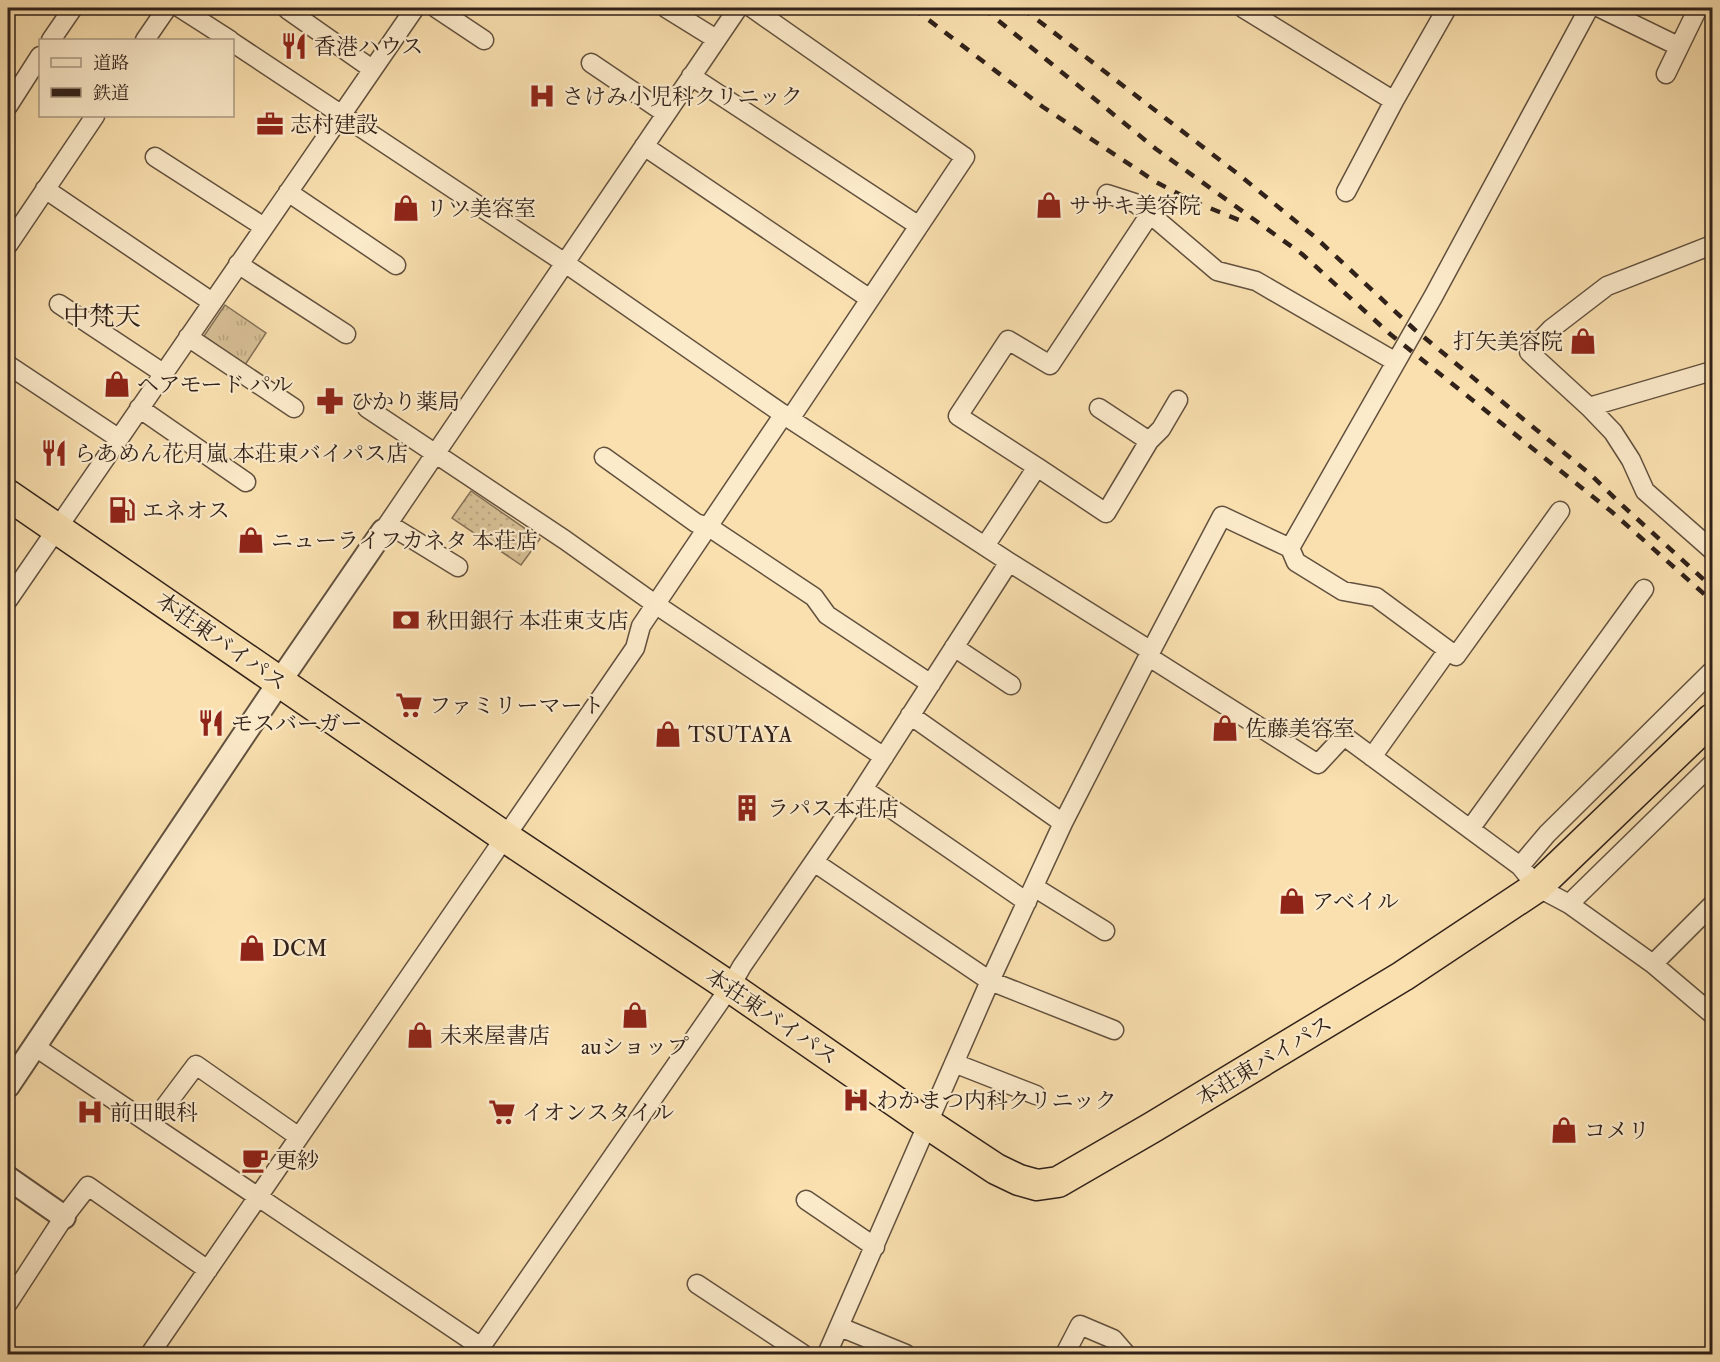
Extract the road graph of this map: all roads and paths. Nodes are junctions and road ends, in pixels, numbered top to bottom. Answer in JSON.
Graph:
{"nodes":[{"id":1,"x":73,"y":8,"type":"edge"},
{"id":2,"x":167,"y":8,"type":"edge"},
{"id":3,"x":180,"y":8,"type":"edge"},
{"id":4,"x":415,"y":8,"type":"edge"},
{"id":5,"x":436,"y":8,"type":"edge"},
{"id":6,"x":666,"y":8,"type":"edge"},
{"id":7,"x":738,"y":8,"type":"edge"},
{"id":8,"x":752,"y":8,"type":"edge"},
{"id":9,"x":1243,"y":8,"type":"edge"},
{"id":10,"x":1447,"y":8,"type":"edge"},
{"id":11,"x":1589,"y":8,"type":"edge"},
{"id":12,"x":1600,"y":8,"type":"edge"},
{"id":13,"x":1698,"y":8,"type":"edge"},
{"id":14,"x":288,"y":10,"type":"dead end"},
{"id":15,"x":52,"y":39,"type":"edge"},
{"id":16,"x":146,"y":39,"type":"edge"},
{"id":17,"x":228,"y":39,"type":"edge"},
{"id":18,"x":716,"y":39,"type":"junction"},
{"id":19,"x":484,"y":40,"type":"dead end"},
{"id":20,"x":234,"y":43,"type":"edge"},
{"id":21,"x":1678,"y":46,"type":"junction"},
{"id":22,"x":39,"y":59,"type":"edge"},
{"id":23,"x":591,"y":63,"type":"dead end"},
{"id":24,"x":372,"y":69,"type":"junction"},
{"id":25,"x":1666,"y":74,"type":"dead end"},
{"id":26,"x":691,"y":76,"type":"junction"},
{"id":27,"x":1394,"y":100,"type":"junction"},
{"id":28,"x":8,"y":106,"type":"edge"},
{"id":29,"x":665,"y":113,"type":"junction"},
{"id":30,"x":342,"y":115,"type":"junction"},
{"id":31,"x":94,"y":117,"type":"edge"},
{"id":32,"x":644,"y":146,"type":"junction"},
{"id":33,"x":155,"y":156,"type":"dead end"},
{"id":34,"x":45,"y":189,"type":"junction"},
{"id":35,"x":288,"y":192,"type":"junction"},
{"id":36,"x":1346,"y":192,"type":"dead end"},
{"id":37,"x":1107,"y":194,"type":"dead end"},
{"id":38,"x":1150,"y":214,"type":"junction"},
{"id":39,"x":918,"y":226,"type":"junction"},
{"id":40,"x":264,"y":227,"type":"junction"},
{"id":41,"x":8,"y":245,"type":"edge"},
{"id":42,"x":1713,"y":245,"type":"edge"},
{"id":43,"x":565,"y":263,"type":"junction"},
{"id":44,"x":238,"y":264,"type":"junction"},
{"id":45,"x":396,"y":266,"type":"dead end"},
{"id":46,"x":870,"y":299,"type":"junction"},
{"id":47,"x":212,"y":302,"type":"junction"},
{"id":48,"x":59,"y":304,"type":"dead end"},
{"id":49,"x":346,"y":334,"type":"dead end"},
{"id":50,"x":188,"y":337,"type":"junction"},
{"id":51,"x":1396,"y":362,"type":"junction"},
{"id":52,"x":8,"y":365,"type":"edge"},
{"id":53,"x":1713,"y":371,"type":"edge"},
{"id":54,"x":163,"y":373,"type":"junction"},
{"id":55,"x":1178,"y":400,"type":"dead end"},
{"id":56,"x":1589,"y":407,"type":"junction"},
{"id":57,"x":139,"y":408,"type":"junction"},
{"id":58,"x":294,"y":408,"type":"dead end"},
{"id":59,"x":367,"y":408,"type":"dead end"},
{"id":60,"x":1099,"y":408,"type":"dead end"},
{"id":61,"x":787,"y":416,"type":"junction"},
{"id":62,"x":118,"y":438,"type":"junction"},
{"id":63,"x":1149,"y":441,"type":"junction"},
{"id":64,"x":436,"y":454,"type":"junction"},
{"id":65,"x":604,"y":457,"type":"dead end"},
{"id":66,"x":1037,"y":467,"type":"junction"},
{"id":67,"x":246,"y":482,"type":"dead end"},
{"id":68,"x":8,"y":495,"type":"edge"},
{"id":69,"x":1560,"y":511,"type":"dead end"},
{"id":70,"x":56,"y":527,"type":"junction"},
{"id":71,"x":386,"y":527,"type":"junction"},
{"id":72,"x":709,"y":527,"type":"junction"},
{"id":73,"x":985,"y":546,"type":"junction"},
{"id":74,"x":1290,"y":548,"type":"junction"},
{"id":75,"x":1713,"y":550,"type":"edge"},
{"id":76,"x":1009,"y":562,"type":"junction"},
{"id":77,"x":458,"y":567,"type":"dead end"},
{"id":78,"x":1644,"y":589,"type":"dead end"},
{"id":79,"x":8,"y":599,"type":"edge"},
{"id":80,"x":655,"y":604,"type":"junction"},
{"id":81,"x":954,"y":647,"type":"junction"},
{"id":82,"x":1448,"y":650,"type":"junction"},
{"id":83,"x":1150,"y":654,"type":"junction"},
{"id":84,"x":1713,"y":671,"type":"edge"},
{"id":85,"x":280,"y":681,"type":"junction"},
{"id":86,"x":931,"y":684,"type":"junction"},
{"id":87,"x":1011,"y":685,"type":"dead end"},
{"id":88,"x":910,"y":715,"type":"junction"},
{"id":89,"x":1713,"y":719,"type":"edge"},
{"id":90,"x":884,"y":756,"type":"junction"},
{"id":91,"x":1372,"y":757,"type":"junction"},
{"id":92,"x":1713,"y":764,"type":"edge"},
{"id":93,"x":863,"y":789,"type":"junction"},
{"id":94,"x":1064,"y":823,"type":"junction"},
{"id":95,"x":1470,"y":829,"type":"junction"},
{"id":96,"x":505,"y":837,"type":"junction"},
{"id":97,"x":814,"y":862,"type":"junction"},
{"id":98,"x":1528,"y":877,"type":"junction"},
{"id":99,"x":1030,"y":894,"type":"junction"},
{"id":100,"x":1569,"y":904,"type":"junction"},
{"id":101,"x":1713,"y":905,"type":"edge"},
{"id":102,"x":1105,"y":932,"type":"dead end"},
{"id":103,"x":1653,"y":964,"type":"junction"},
{"id":104,"x":990,"y":981,"type":"junction"},
{"id":105,"x":730,"y":987,"type":"junction"},
{"id":106,"x":1713,"y":1014,"type":"edge"},
{"id":107,"x":1114,"y":1030,"type":"dead end"},
{"id":108,"x":34,"y":1046,"type":"junction"},
{"id":109,"x":954,"y":1063,"type":"junction"},
{"id":110,"x":8,"y":1086,"type":"edge"},
{"id":111,"x":1036,"y":1095,"type":"dead end"},
{"id":112,"x":928,"y":1124,"type":"junction"},
{"id":113,"x":151,"y":1125,"type":"junction"},
{"id":114,"x":299,"y":1137,"type":"junction"},
{"id":115,"x":8,"y":1178,"type":"edge"},
{"id":116,"x":259,"y":1198,"type":"junction"},
{"id":117,"x":806,"y":1200,"type":"dead end"},
{"id":118,"x":64,"y":1217,"type":"junction"},
{"id":119,"x":875,"y":1247,"type":"junction"},
{"id":120,"x":208,"y":1270,"type":"junction"},
{"id":121,"x":698,"y":1284,"type":"dead end"},
{"id":122,"x":8,"y":1303,"type":"edge"},
{"id":123,"x":840,"y":1327,"type":"junction"},
{"id":124,"x":478,"y":1351,"type":"edge"},
{"id":125,"x":150,"y":1354,"type":"edge"},
{"id":126,"x":803,"y":1354,"type":"edge"},
{"id":127,"x":827,"y":1354,"type":"edge"},
{"id":128,"x":906,"y":1354,"type":"edge"},
{"id":129,"x":1065,"y":1354,"type":"edge"},
{"id":130,"x":1126,"y":1354,"type":"edge"}],
"edges":[{"from":1,"to":15,"type":"street"},
{"from":2,"to":16,"type":"street"},
{"from":3,"to":17,"type":"street"},
{"from":4,"to":24,"type":"street"},
{"from":5,"to":19,"type":"street"},
{"from":6,"to":18,"type":"street"},
{"from":7,"to":18,"type":"street"},
{"from":8,"to":39,"type":"street"},
{"from":9,"to":27,"type":"street"},
{"from":10,"to":27,"type":"street"},
{"from":11,"to":51,"type":"street"},
{"from":12,"to":21,"type":"street"},
{"from":13,"to":21,"type":"street"},
{"from":14,"to":24,"type":"street"},
{"from":18,"to":26,"type":"street"},
{"from":20,"to":30,"type":"street"},
{"from":21,"to":25,"type":"street"},
{"from":22,"to":28,"type":"street"},
{"from":23,"to":29,"type":"street"},
{"from":24,"to":30,"type":"street"},
{"from":26,"to":29,"type":"street"},
{"from":26,"to":39,"type":"street"},
{"from":27,"to":36,"type":"street"},
{"from":29,"to":32,"type":"street"},
{"from":30,"to":35,"type":"street"},
{"from":30,"to":43,"type":"street"},
{"from":31,"to":34,"type":"street"},
{"from":32,"to":43,"type":"street"},
{"from":32,"to":46,"type":"street"},
{"from":33,"to":40,"type":"street"},
{"from":34,"to":41,"type":"street"},
{"from":34,"to":47,"type":"street"},
{"from":35,"to":40,"type":"street"},
{"from":35,"to":45,"type":"street"},
{"from":37,"to":38,"type":"street"},
{"from":38,"to":51,"type":"street"},
{"from":38,"to":66,"type":"street"},
{"from":39,"to":46,"type":"street"},
{"from":40,"to":44,"type":"street"},
{"from":42,"to":56,"type":"street"},
{"from":43,"to":61,"type":"street"},
{"from":43,"to":64,"type":"street"},
{"from":44,"to":47,"type":"street"},
{"from":44,"to":49,"type":"street"},
{"from":46,"to":61,"type":"street"},
{"from":47,"to":50,"type":"street"},
{"from":48,"to":54,"type":"street"},
{"from":50,"to":54,"type":"street"},
{"from":50,"to":58,"type":"street"},
{"from":51,"to":74,"type":"street"},
{"from":52,"to":62,"type":"street"},
{"from":53,"to":56,"type":"street"},
{"from":54,"to":57,"type":"street"},
{"from":55,"to":63,"type":"street"},
{"from":56,"to":75,"type":"street"},
{"from":57,"to":62,"type":"street"},
{"from":57,"to":67,"type":"street"},
{"from":59,"to":64,"type":"street"},
{"from":60,"to":63,"type":"street"},
{"from":61,"to":72,"type":"street"},
{"from":61,"to":73,"type":"street"},
{"from":62,"to":70,"type":"street"},
{"from":63,"to":66,"type":"street"},
{"from":64,"to":71,"type":"street"},
{"from":64,"to":80,"type":"street"},
{"from":65,"to":72,"type":"street"},
{"from":66,"to":73,"type":"street"},
{"from":68,"to":70,"type":"highway","name":"本荘東バイパス"},
{"from":69,"to":82,"type":"street"},
{"from":70,"to":79,"type":"street"},
{"from":70,"to":85,"type":"highway","name":"本荘東バイパス"},
{"from":71,"to":77,"type":"street"},
{"from":71,"to":85,"type":"street"},
{"from":72,"to":80,"type":"street"},
{"from":72,"to":86,"type":"street"},
{"from":73,"to":76,"type":"street"},
{"from":74,"to":82,"type":"street"},
{"from":74,"to":83,"type":"street"},
{"from":76,"to":81,"type":"street"},
{"from":76,"to":83,"type":"street"},
{"from":78,"to":95,"type":"street"},
{"from":80,"to":90,"type":"street"},
{"from":80,"to":96,"type":"street"},
{"from":81,"to":86,"type":"street"},
{"from":81,"to":87,"type":"street"},
{"from":82,"to":91,"type":"street"},
{"from":83,"to":91,"type":"street"},
{"from":83,"to":94,"type":"street"},
{"from":84,"to":98,"type":"street"},
{"from":85,"to":96,"type":"highway","name":"本荘東バイパス"},
{"from":85,"to":108,"type":"street"},
{"from":86,"to":88,"type":"street"},
{"from":88,"to":90,"type":"street"},
{"from":88,"to":94,"type":"street"},
{"from":89,"to":98,"type":"highway","name":"本荘東バイパス"},
{"from":90,"to":93,"type":"street"},
{"from":91,"to":95,"type":"street"},
{"from":92,"to":100,"type":"street"},
{"from":93,"to":97,"type":"street"},
{"from":93,"to":99,"type":"street"},
{"from":94,"to":99,"type":"street"},
{"from":95,"to":98,"type":"street"},
{"from":96,"to":105,"type":"highway","name":"本荘東バイパス"},
{"from":96,"to":114,"type":"street"},
{"from":97,"to":104,"type":"street"},
{"from":97,"to":105,"type":"street"},
{"from":98,"to":100,"type":"street"},
{"from":98,"to":112,"type":"highway","name":"本荘東バイパス"},
{"from":99,"to":102,"type":"street"},
{"from":99,"to":104,"type":"street"},
{"from":100,"to":103,"type":"street"},
{"from":101,"to":103,"type":"street"},
{"from":103,"to":106,"type":"street"},
{"from":104,"to":107,"type":"street"},
{"from":104,"to":109,"type":"street"},
{"from":105,"to":112,"type":"highway","name":"本荘東バイパス"},
{"from":105,"to":124,"type":"street"},
{"from":108,"to":110,"type":"street"},
{"from":108,"to":113,"type":"street"},
{"from":109,"to":111,"type":"street"},
{"from":109,"to":112,"type":"street"},
{"from":112,"to":119,"type":"street"},
{"from":113,"to":114,"type":"street"},
{"from":113,"to":116,"type":"street"},
{"from":114,"to":116,"type":"street"},
{"from":115,"to":118,"type":"street"},
{"from":116,"to":120,"type":"street"},
{"from":116,"to":124,"type":"street"},
{"from":117,"to":119,"type":"street"},
{"from":118,"to":120,"type":"street"},
{"from":118,"to":122,"type":"street"},
{"from":119,"to":123,"type":"street"},
{"from":120,"to":125,"type":"street"},
{"from":121,"to":126,"type":"street"},
{"from":123,"to":127,"type":"street"},
{"from":123,"to":128,"type":"street"},
{"from":129,"to":130,"type":"street"}]}
